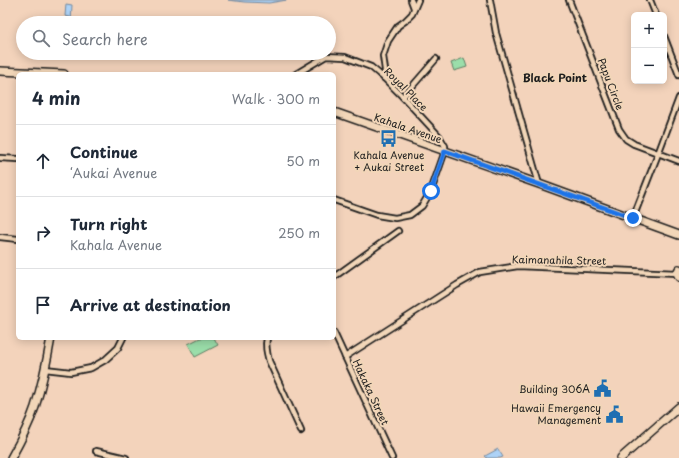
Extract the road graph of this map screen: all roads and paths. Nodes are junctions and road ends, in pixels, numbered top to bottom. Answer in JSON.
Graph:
{"nodes":[{"id":1,"x":411,"y":0,"type":"edge"},
{"id":2,"x":418,"y":0,"type":"edge"},
{"id":3,"x":490,"y":0,"type":"edge"},
{"id":4,"x":569,"y":0,"type":"edge"},
{"id":5,"x":650,"y":0,"type":"edge"},
{"id":6,"x":414,"y":8,"type":"junction"},
{"id":7,"x":655,"y":12,"type":"edge"},
{"id":8,"x":667,"y":44,"type":"edge"},
{"id":9,"x":336,"y":57,"type":"edge"},
{"id":10,"x":319,"y":60,"type":"edge"},
{"id":11,"x":436,"y":60,"type":"dead end"},
{"id":12,"x":0,"y":71,"type":"edge"},
{"id":13,"x":21,"y":72,"type":"edge"},
{"id":14,"x":299,"y":72,"type":"edge"},
{"id":15,"x":679,"y":75,"type":"edge"},
{"id":16,"x":384,"y":78,"type":"junction"},
{"id":17,"x":403,"y":97,"type":"junction"},
{"id":18,"x":679,"y":98,"type":"edge"},
{"id":19,"x":336,"y":113,"type":"edge"},
{"id":20,"x":445,"y":151,"type":"junction"},
{"id":21,"x":658,"y":154,"type":"junction"},
{"id":22,"x":0,"y":158,"type":"edge"},
{"id":23,"x":16,"y":159,"type":"edge"},
{"id":24,"x":679,"y":161,"type":"edge"},
{"id":25,"x":539,"y":184,"type":"junction"},
{"id":26,"x":336,"y":201,"type":"edge"},
{"id":27,"x":633,"y":218,"type":"junction"},
{"id":28,"x":398,"y":231,"type":"dead end"},
{"id":29,"x":679,"y":235,"type":"edge"},
{"id":30,"x":0,"y":237,"type":"edge"},
{"id":31,"x":16,"y":239,"type":"edge"},
{"id":32,"x":678,"y":273,"type":"edge"},
{"id":33,"x":336,"y":277,"type":"edge"},
{"id":34,"x":336,"y":337,"type":"edge"},
{"id":35,"x":51,"y":340,"type":"edge"},
{"id":36,"x":123,"y":340,"type":"edge"},
{"id":37,"x":267,"y":340,"type":"edge"},
{"id":38,"x":345,"y":357,"type":"junction"},
{"id":39,"x":45,"y":369,"type":"junction"},
{"id":40,"x":679,"y":407,"type":"edge"},
{"id":41,"x":301,"y":431,"type":"dead end"},
{"id":42,"x":96,"y":451,"type":"dead end"},
{"id":43,"x":11,"y":458,"type":"edge"},
{"id":44,"x":126,"y":458,"type":"edge"},
{"id":45,"x":392,"y":458,"type":"edge"},
{"id":46,"x":621,"y":458,"type":"edge"}],
"edges":[{"from":1,"to":6,"type":"street"},
{"from":2,"to":6,"type":"street"},
{"from":3,"to":25,"type":"street"},
{"from":4,"to":21,"type":"street","name":"Papu Circle"},
{"from":5,"to":7,"type":"street"},
{"from":6,"to":16,"type":"street"},
{"from":8,"to":15,"type":"street"},
{"from":9,"to":16,"type":"street","name":"Royal Place"},
{"from":10,"to":14,"type":"street","name":"Royal Place"},
{"from":11,"to":17,"type":"street"},
{"from":12,"to":13,"type":"street"},
{"from":16,"to":17,"type":"street","name":"Royal Place"},
{"from":17,"to":20,"type":"street","name":"Royal Place"},
{"from":18,"to":21,"type":"street"},
{"from":19,"to":20,"type":"street","name":"Kahala Avenue"},
{"from":20,"to":25,"type":"street","name":"Kahala Avenue"},
{"from":20,"to":26,"type":"street"},
{"from":21,"to":24,"type":"street","name":"Papu Circle"},
{"from":21,"to":27,"type":"street"},
{"from":22,"to":23,"type":"street"},
{"from":25,"to":27,"type":"street","name":"Kahala Avenue"},
{"from":27,"to":29,"type":"street","name":"Kahala Avenue"},
{"from":28,"to":33,"type":"street"},
{"from":30,"to":31,"type":"street"},
{"from":32,"to":38,"type":"street","name":"Kaimanahila Street"},
{"from":34,"to":38,"type":"street","name":"Hakaka Street"},
{"from":35,"to":39,"type":"street"},
{"from":36,"to":39,"type":"street"},
{"from":37,"to":41,"type":"street"},
{"from":38,"to":45,"type":"street","name":"Hakaka Street"},
{"from":39,"to":43,"type":"street"},
{"from":40,"to":46,"type":"street"},
{"from":42,"to":44,"type":"street"}]}
